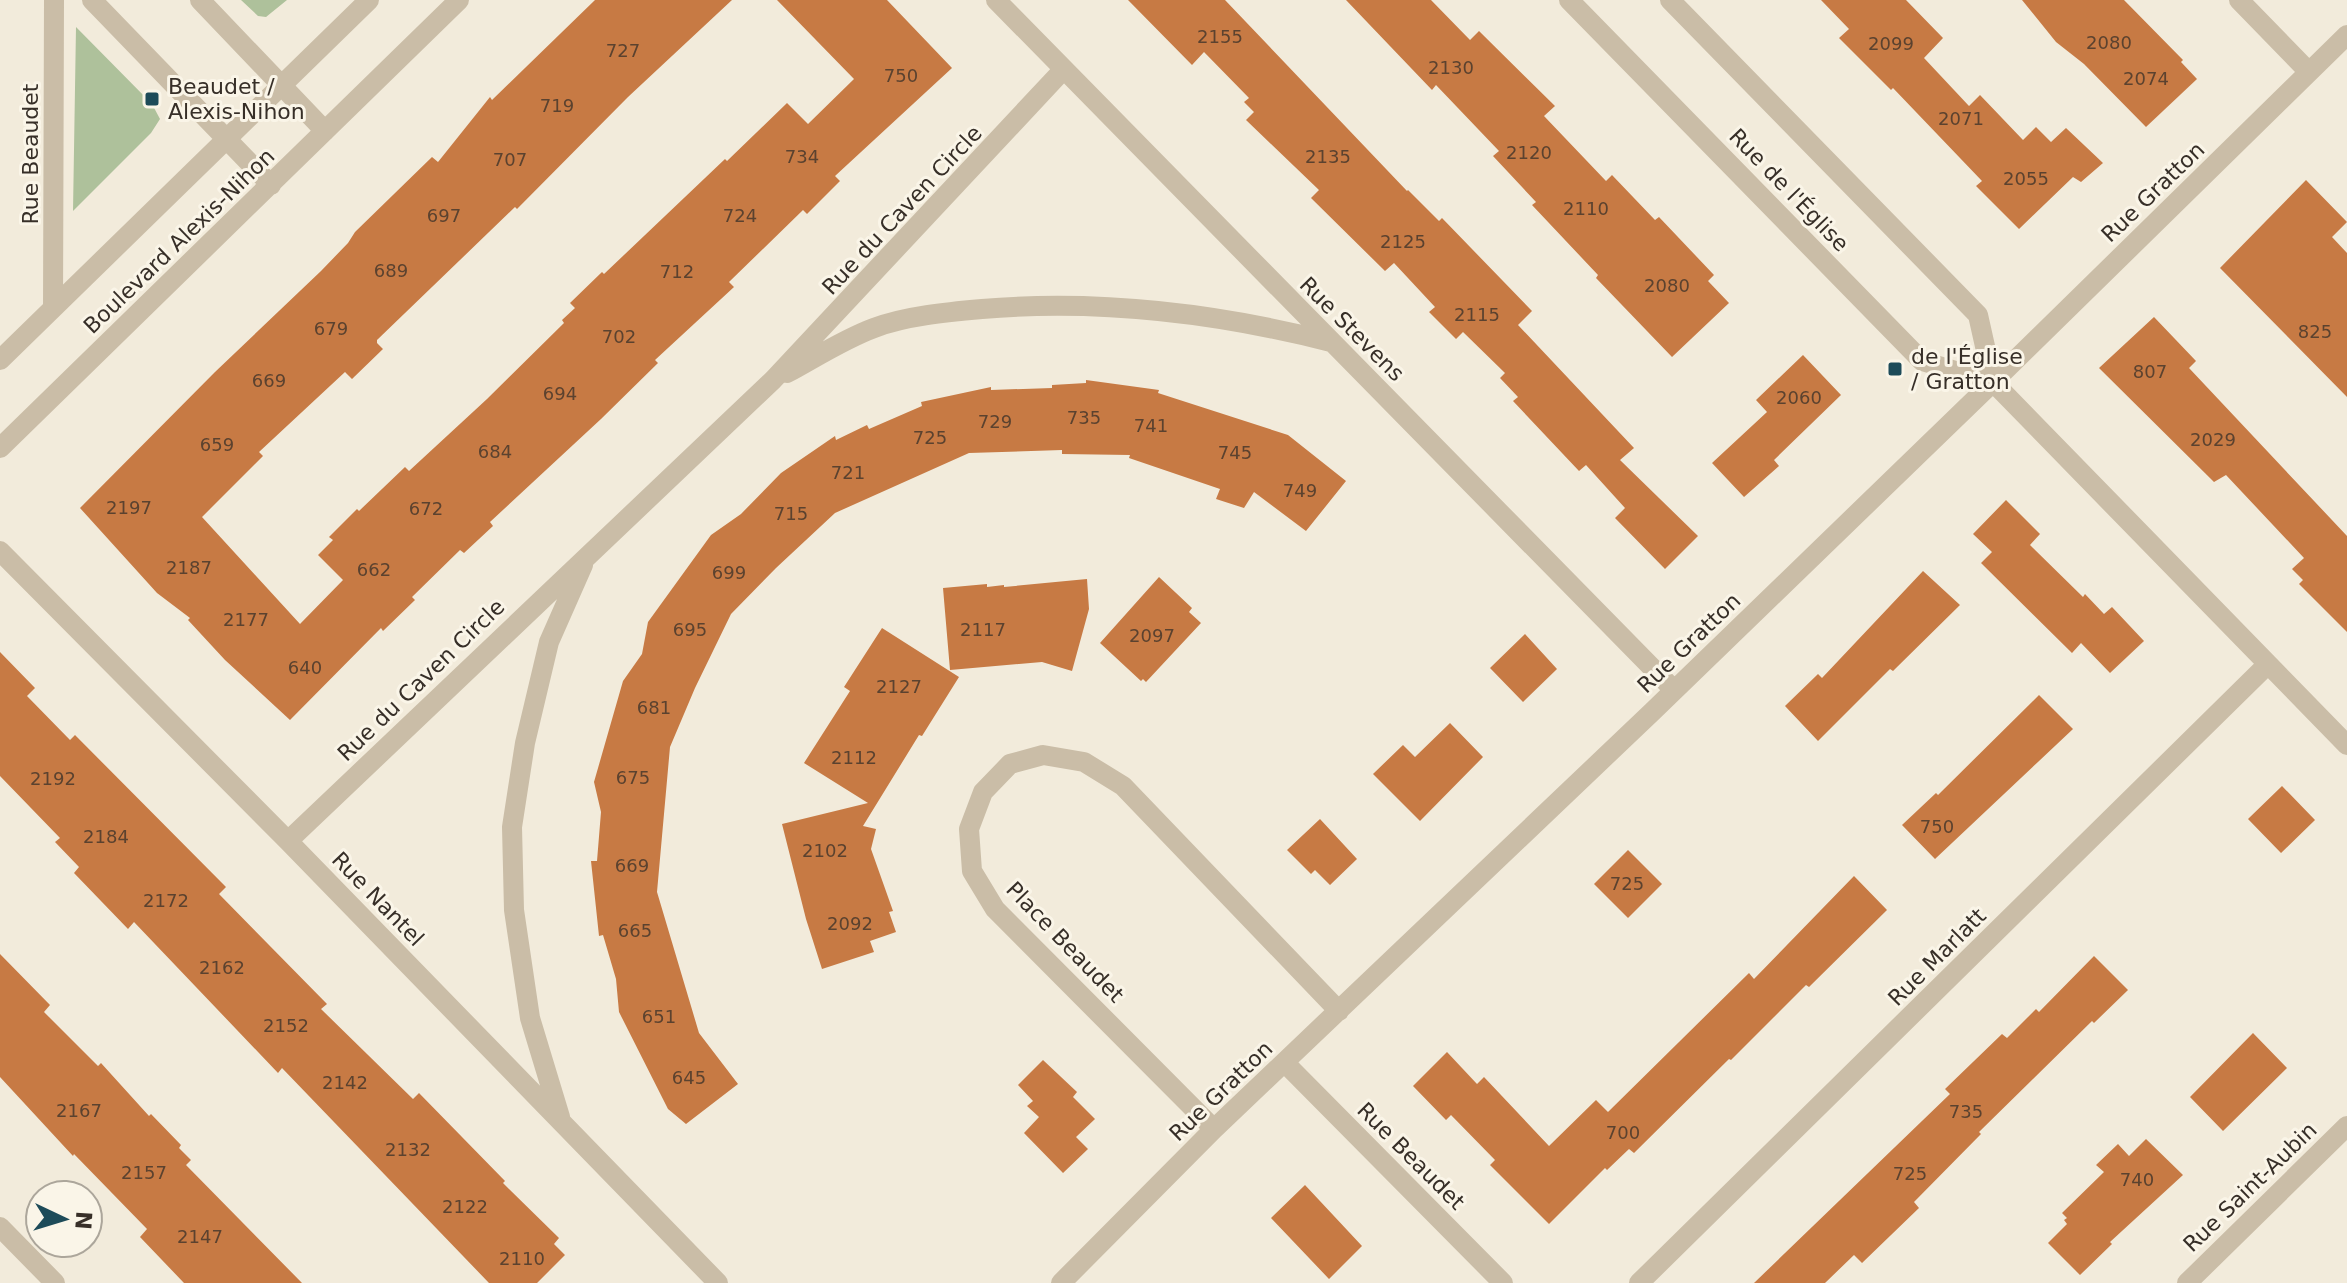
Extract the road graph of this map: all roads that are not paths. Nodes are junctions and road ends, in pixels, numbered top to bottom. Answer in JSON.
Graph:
{"nodes":[{"id":1,"x":54,"y":0,"type":"edge"},
{"id":2,"x":92,"y":0,"type":"edge"},
{"id":3,"x":200,"y":0,"type":"edge"},
{"id":4,"x":369,"y":0,"type":"edge"},
{"id":5,"x":459,"y":0,"type":"edge"},
{"id":6,"x":996,"y":0,"type":"edge"},
{"id":7,"x":1569,"y":0,"type":"edge"},
{"id":8,"x":1670,"y":0,"type":"edge"},
{"id":9,"x":2239,"y":0,"type":"edge"},
{"id":10,"x":2347,"y":35,"type":"edge"},
{"id":11,"x":1063,"y":70,"type":"junction"},
{"id":12,"x":2309,"y":72,"type":"junction"},
{"id":13,"x":283,"y":85,"type":"junction"},
{"id":14,"x":325,"y":131,"type":"junction"},
{"id":15,"x":226,"y":138,"type":"junction"},
{"id":16,"x":271,"y":185,"type":"junction"},
{"id":17,"x":53,"y":308,"type":"junction"},
{"id":18,"x":1332,"y":343,"type":"junction"},
{"id":19,"x":0,"y":360,"type":"edge"},
{"id":20,"x":773,"y":380,"type":"junction"},
{"id":21,"x":1993,"y":382,"type":"junction"},
{"id":22,"x":0,"y":448,"type":"edge"},
{"id":23,"x":0,"y":551,"type":"edge"},
{"id":24,"x":587,"y":554,"type":"junction"},
{"id":25,"x":2268,"y":664,"type":"junction"},
{"id":26,"x":1674,"y":690,"type":"junction"},
{"id":27,"x":2347,"y":745,"type":"edge"},
{"id":28,"x":288,"y":841,"type":"junction"},
{"id":29,"x":1339,"y":1011,"type":"junction"},
{"id":30,"x":1285,"y":1063,"type":"junction"},
{"id":31,"x":561,"y":1120,"type":"junction"},
{"id":32,"x":2347,"y":1126,"type":"edge"},
{"id":33,"x":1214,"y":1129,"type":"junction"},
{"id":34,"x":0,"y":1227,"type":"edge"},
{"id":35,"x":55,"y":1283,"type":"edge"},
{"id":36,"x":718,"y":1283,"type":"edge"},
{"id":37,"x":1061,"y":1283,"type":"edge"},
{"id":38,"x":1503,"y":1283,"type":"edge"},
{"id":39,"x":1639,"y":1283,"type":"edge"},
{"id":40,"x":2187,"y":1283,"type":"edge"}],
"edges":[{"from":1,"to":17,"type":"street","name":"Rue Beaudet"},
{"from":2,"to":15,"type":"street"},
{"from":3,"to":13,"type":"street"},
{"from":4,"to":13,"type":"street","name":"Boulevard Alexis-Nihon"},
{"from":5,"to":14,"type":"street","name":"Boulevard Alexis-Nihon"},
{"from":6,"to":11,"type":"street","name":"Rue Stevens"},
{"from":7,"to":21,"type":"street","name":"Rue de l'Église"},
{"from":8,"to":21,"type":"street"},
{"from":9,"to":12,"type":"street"},
{"from":10,"to":12,"type":"street","name":"Rue Gratton"},
{"from":11,"to":18,"type":"street","name":"Rue Stevens"},
{"from":11,"to":20,"type":"street","name":"Rue du Caven Circle"},
{"from":12,"to":21,"type":"street","name":"Rue Gratton"},
{"from":13,"to":14,"type":"street"},
{"from":13,"to":15,"type":"street","name":"Boulevard Alexis-Nihon"},
{"from":14,"to":16,"type":"street","name":"Boulevard Alexis-Nihon"},
{"from":15,"to":16,"type":"street"},
{"from":15,"to":17,"type":"street","name":"Boulevard Alexis-Nihon"},
{"from":16,"to":22,"type":"street","name":"Boulevard Alexis-Nihon"},
{"from":17,"to":19,"type":"street","name":"Boulevard Alexis-Nihon"},
{"from":18,"to":20,"type":"street","name":"Rue du Caven Circle"},
{"from":18,"to":26,"type":"street","name":"Rue Stevens"},
{"from":20,"to":24,"type":"street","name":"Rue du Caven Circle"},
{"from":21,"to":25,"type":"street","name":"Rue de l'Église"},
{"from":21,"to":26,"type":"street","name":"Rue Gratton"},
{"from":23,"to":28,"type":"street","name":"Rue Nantel"},
{"from":24,"to":28,"type":"street","name":"Rue du Caven Circle"},
{"from":24,"to":31,"type":"street","name":"Rue du Caven Circle"},
{"from":25,"to":27,"type":"street","name":"Rue de l'Église"},
{"from":25,"to":39,"type":"street","name":"Rue Marlatt"},
{"from":26,"to":29,"type":"street","name":"Rue Gratton"},
{"from":28,"to":31,"type":"street","name":"Rue Nantel"},
{"from":29,"to":30,"type":"street","name":"Rue Gratton"},
{"from":29,"to":33,"type":"street","name":"Place Beaudet"},
{"from":30,"to":33,"type":"street","name":"Rue Gratton"},
{"from":30,"to":38,"type":"street","name":"Rue Beaudet"},
{"from":31,"to":36,"type":"street","name":"Rue Nantel"},
{"from":32,"to":40,"type":"street","name":"Rue Saint-Aubin"},
{"from":33,"to":37,"type":"street","name":"Rue Gratton"},
{"from":34,"to":35,"type":"street"}]}
